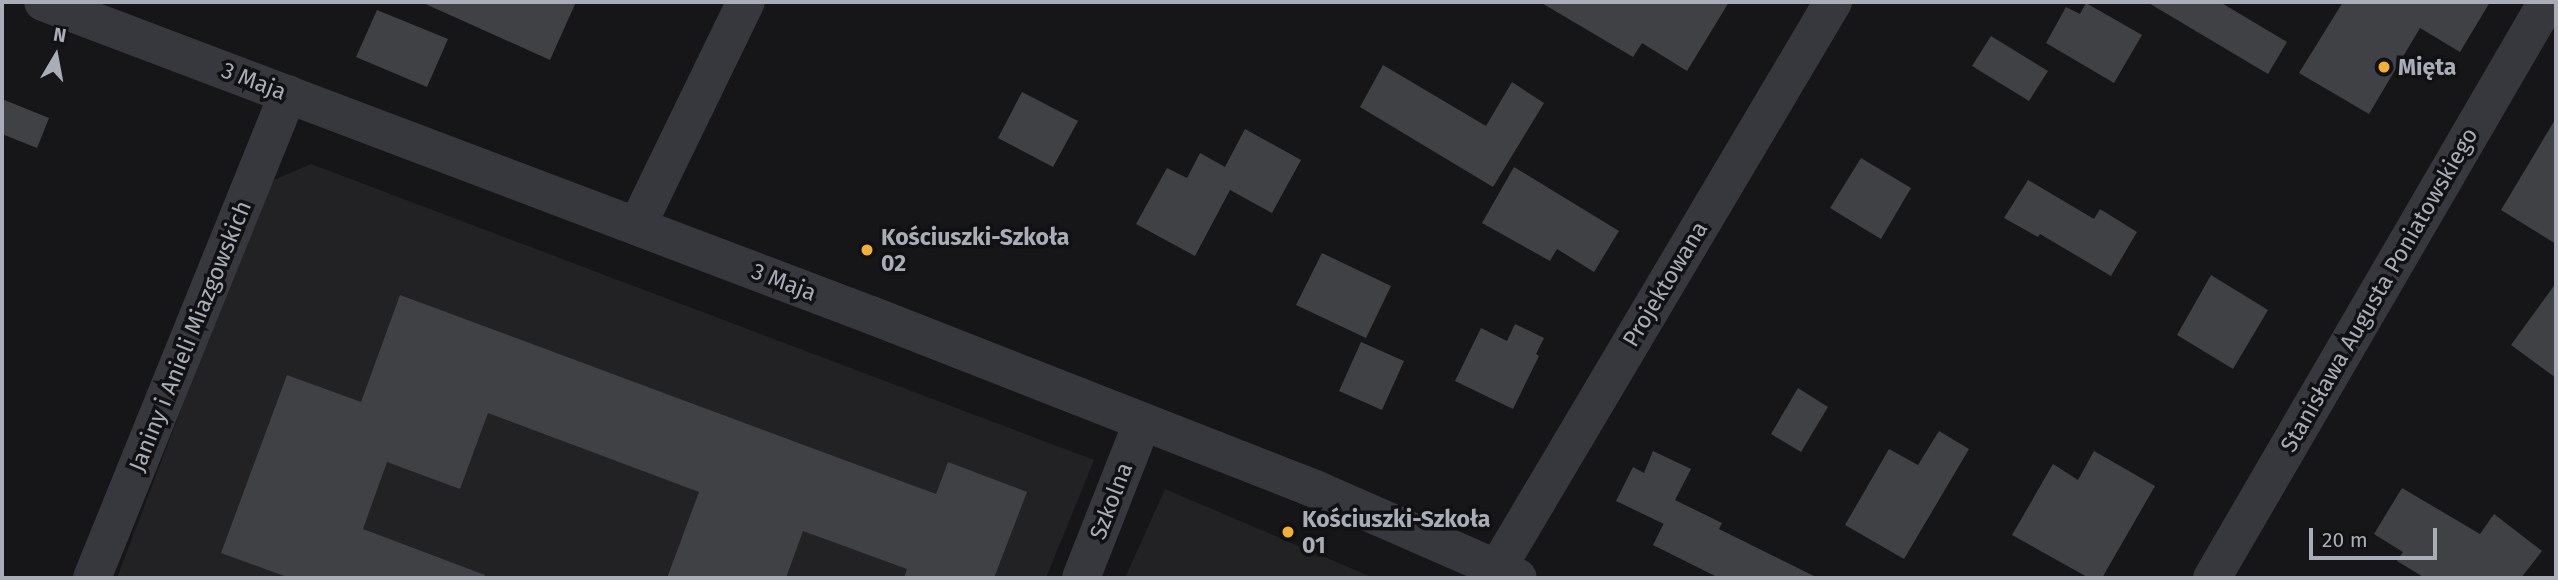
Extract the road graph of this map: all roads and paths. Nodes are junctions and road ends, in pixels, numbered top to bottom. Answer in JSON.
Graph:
{"nodes":[{"id":1,"x":43,"y":2,"type":"edge"},
{"id":2,"x":746,"y":2,"type":"edge"},
{"id":3,"x":1833,"y":2,"type":"edge"},
{"id":4,"x":2550,"y":5,"type":"edge"},
{"id":5,"x":288,"y":94,"type":"junction"},
{"id":6,"x":637,"y":226,"type":"junction"},
{"id":7,"x":1142,"y":423,"type":"junction"},
{"id":8,"x":1508,"y":573,"type":"edge"},
{"id":9,"x":92,"y":578,"type":"edge"},
{"id":10,"x":1081,"y":578,"type":"edge"},
{"id":11,"x":2212,"y":578,"type":"edge"}],
"edges":[{"from":1,"to":5,"type":"street","name":"3 Maja"},
{"from":2,"to":6,"type":"street"},
{"from":3,"to":8,"type":"street","name":"Projektowana"},
{"from":4,"to":11,"type":"street","name":"Stanisława Augusta Poniatowskiego"},
{"from":5,"to":6,"type":"street","name":"3 Maja"},
{"from":5,"to":9,"type":"street","name":"Janiny i Anieli Miazgowskich"},
{"from":6,"to":7,"type":"street","name":"3 Maja"},
{"from":7,"to":8,"type":"street","name":"3 Maja"},
{"from":7,"to":10,"type":"street","name":"Szkolna"}]}
